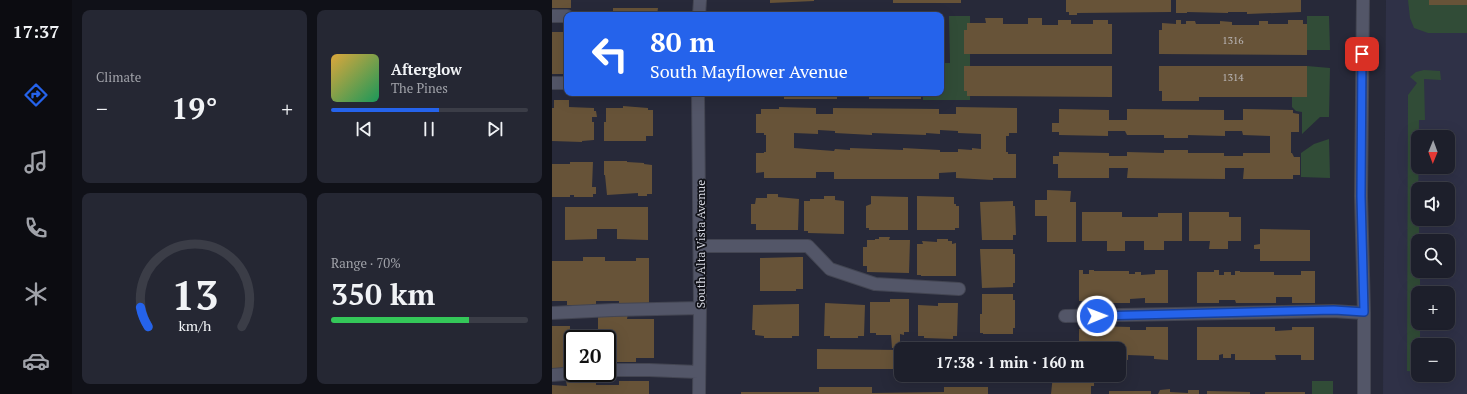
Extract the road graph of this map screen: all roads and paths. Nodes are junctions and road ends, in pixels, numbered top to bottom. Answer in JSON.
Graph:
{"nodes":[{"id":1,"x":700,"y":0,"type":"edge"},
{"id":2,"x":1363,"y":0,"type":"edge"},
{"id":3,"x":699,"y":12,"type":"edge"},
{"id":4,"x":552,"y":16,"type":"edge"},
{"id":5,"x":564,"y":16,"type":"edge"},
{"id":6,"x":552,"y":83,"type":"edge"},
{"id":7,"x":564,"y":83,"type":"edge"},
{"id":8,"x":698,"y":96,"type":"edge"},
{"id":9,"x":700,"y":246,"type":"junction"},
{"id":10,"x":959,"y":289,"type":"dead end"},
{"id":11,"x":700,"y":308,"type":"junction"},
{"id":12,"x":1364,"y":312,"type":"junction"},
{"id":13,"x":552,"y":313,"type":"edge"},
{"id":14,"x":1065,"y":316,"type":"dead end"},
{"id":15,"x":616,"y":370,"type":"edge"},
{"id":16,"x":698,"y":372,"type":"junction"},
{"id":17,"x":564,"y":374,"type":"edge"},
{"id":18,"x":552,"y":375,"type":"edge"},
{"id":19,"x":698,"y":394,"type":"edge"},
{"id":20,"x":1364,"y":394,"type":"edge"}],
"edges":[{"from":1,"to":3,"type":"street"},
{"from":2,"to":12,"type":"street"},
{"from":4,"to":5,"type":"street"},
{"from":6,"to":7,"type":"street"},
{"from":8,"to":9,"type":"street","name":"South Alta Vista Avenue"},
{"from":9,"to":10,"type":"street"},
{"from":9,"to":11,"type":"street","name":"South Alta Vista Avenue"},
{"from":11,"to":13,"type":"street"},
{"from":11,"to":16,"type":"street","name":"South Alta Vista Avenue"},
{"from":12,"to":14,"type":"street"},
{"from":12,"to":20,"type":"street"},
{"from":15,"to":16,"type":"street"},
{"from":16,"to":19,"type":"street","name":"South Alta Vista Avenue"},
{"from":17,"to":18,"type":"street"}]}
